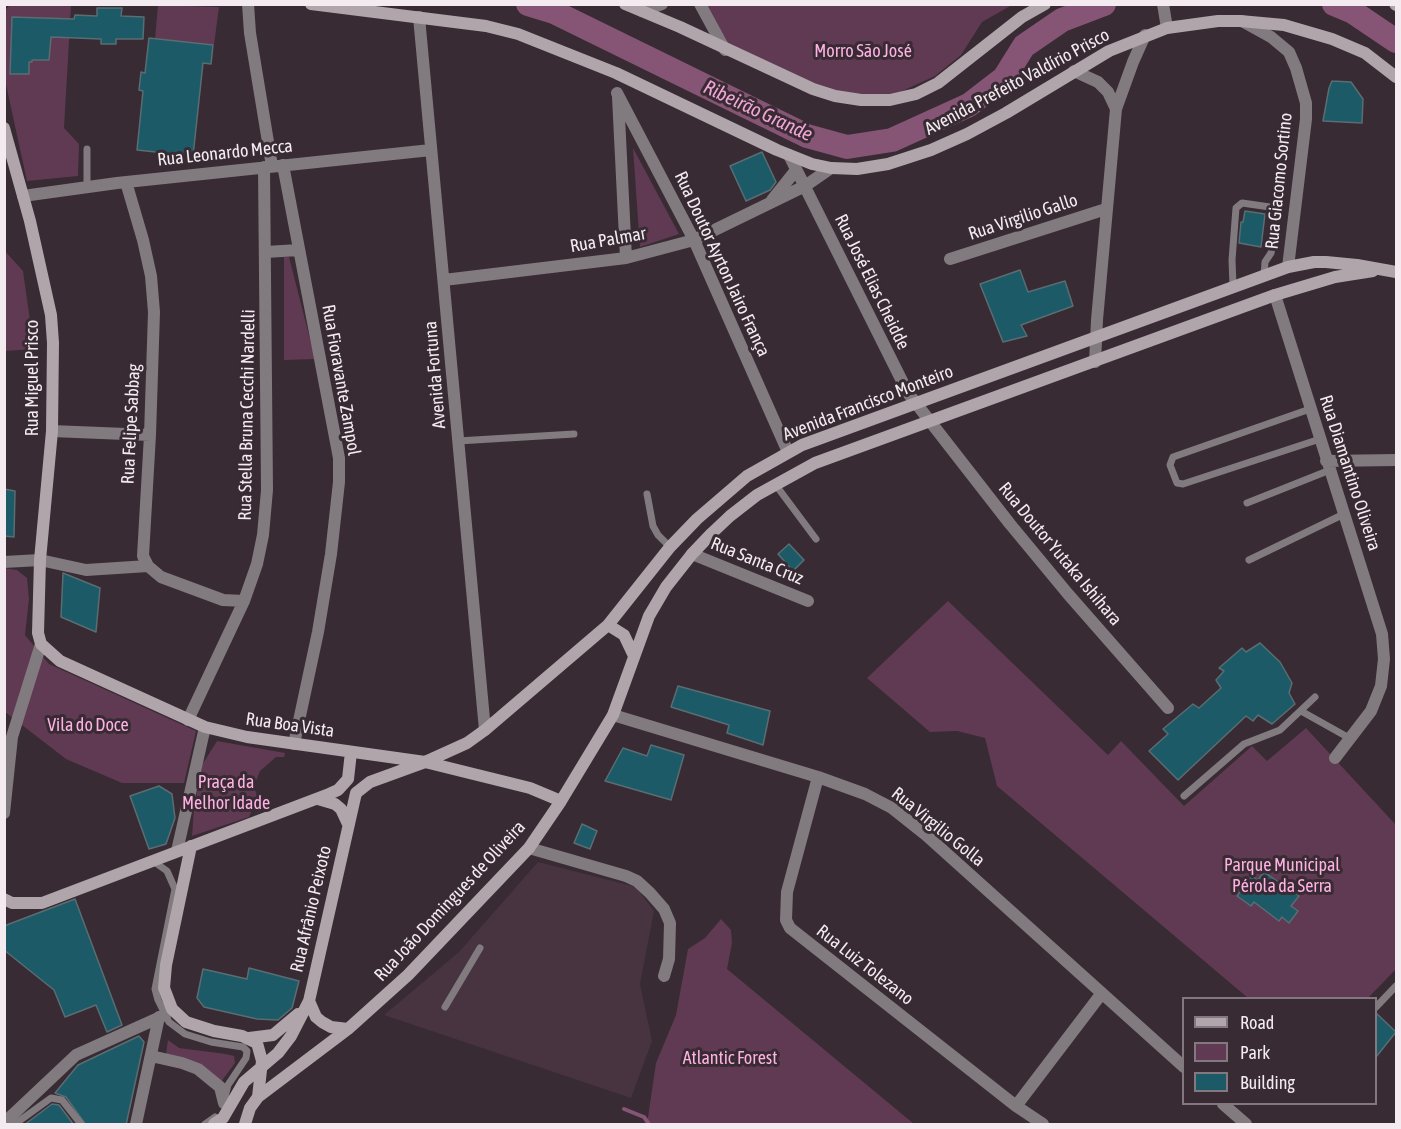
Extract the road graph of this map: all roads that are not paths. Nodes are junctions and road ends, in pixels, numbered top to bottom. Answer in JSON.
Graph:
{"nodes":[{"id":1,"x":248,"y":4,"type":"edge"},
{"id":2,"x":311,"y":4,"type":"edge"},
{"id":3,"x":625,"y":4,"type":"edge"},
{"id":4,"x":662,"y":4,"type":"edge"},
{"id":5,"x":700,"y":4,"type":"edge"},
{"id":6,"x":1046,"y":4,"type":"edge"},
{"id":7,"x":1164,"y":8,"type":"edge"},
{"id":8,"x":642,"y":11,"type":"junction"},
{"id":9,"x":419,"y":17,"type":"junction"},
{"id":10,"x":1240,"y":21,"type":"junction"},
{"id":11,"x":1167,"y":28,"type":"junction"},
{"id":12,"x":1145,"y":35,"type":"junction"},
{"id":13,"x":725,"y":50,"type":"junction"},
{"id":14,"x":1074,"y":71,"type":"junction"},
{"id":15,"x":1396,"y":77,"type":"edge"},
{"id":16,"x":1116,"y":110,"type":"junction"},
{"id":17,"x":4,"y":128,"type":"edge"},
{"id":18,"x":87,"y":149,"type":"dead end"},
{"id":19,"x":431,"y":150,"type":"junction"},
{"id":20,"x":789,"y":155,"type":"junction"},
{"id":21,"x":273,"y":166,"type":"junction"},
{"id":22,"x":831,"y":168,"type":"junction"},
{"id":23,"x":796,"y":170,"type":"junction"},
{"id":24,"x":126,"y":182,"type":"junction"},
{"id":25,"x":805,"y":186,"type":"junction"},
{"id":26,"x":87,"y":187,"type":"junction"},
{"id":27,"x":23,"y":196,"type":"junction"},
{"id":28,"x":769,"y":203,"type":"junction"},
{"id":29,"x":1106,"y":208,"type":"junction"},
{"id":30,"x":694,"y":240,"type":"junction"},
{"id":31,"x":298,"y":250,"type":"junction"},
{"id":32,"x":266,"y":252,"type":"junction"},
{"id":33,"x":626,"y":258,"type":"junction"},
{"id":34,"x":950,"y":259,"type":"dead end"},
{"id":35,"x":1288,"y":267,"type":"junction"},
{"id":36,"x":1391,"y":271,"type":"edge"},
{"id":37,"x":1264,"y":275,"type":"junction"},
{"id":38,"x":444,"y":280,"type":"junction"},
{"id":39,"x":1233,"y":286,"type":"junction"},
{"id":40,"x":1275,"y":295,"type":"junction"},
{"id":41,"x":1095,"y":338,"type":"junction"},
{"id":42,"x":1095,"y":362,"type":"junction"},
{"id":43,"x":915,"y":402,"type":"junction"},
{"id":44,"x":1310,"y":409,"type":"junction"},
{"id":45,"x":929,"y":420,"type":"junction"},
{"id":46,"x":52,"y":431,"type":"junction"},
{"id":47,"x":574,"y":434,"type":"dead end"},
{"id":48,"x":150,"y":435,"type":"junction"},
{"id":49,"x":1320,"y":439,"type":"junction"},
{"id":50,"x":458,"y":441,"type":"junction"},
{"id":51,"x":788,"y":452,"type":"junction"},
{"id":52,"x":1396,"y":460,"type":"edge"},
{"id":53,"x":1328,"y":466,"type":"junction"},
{"id":54,"x":775,"y":484,"type":"junction"},
{"id":55,"x":647,"y":494,"type":"dead end"},
{"id":56,"x":1247,"y":503,"type":"dead end"},
{"id":57,"x":1344,"y":514,"type":"junction"},
{"id":58,"x":816,"y":539,"type":"dead end"},
{"id":59,"x":670,"y":546,"type":"junction"},
{"id":60,"x":692,"y":554,"type":"junction"},
{"id":61,"x":40,"y":560,"type":"junction"},
{"id":62,"x":1249,"y":560,"type":"dead end"},
{"id":63,"x":4,"y":562,"type":"edge"},
{"id":64,"x":148,"y":566,"type":"junction"},
{"id":65,"x":244,"y":601,"type":"junction"},
{"id":66,"x":808,"y":602,"type":"dead end"},
{"id":67,"x":608,"y":625,"type":"junction"},
{"id":68,"x":39,"y":639,"type":"junction"},
{"id":69,"x":634,"y":656,"type":"junction"},
{"id":70,"x":1315,"y":697,"type":"dead end"},
{"id":71,"x":1167,"y":708,"type":"dead end"},
{"id":72,"x":1301,"y":711,"type":"junction"},
{"id":73,"x":613,"y":715,"type":"junction"},
{"id":74,"x":188,"y":720,"type":"junction"},
{"id":75,"x":4,"y":723,"type":"edge"},
{"id":76,"x":205,"y":727,"type":"junction"},
{"id":77,"x":485,"y":730,"type":"junction"},
{"id":78,"x":12,"y":737,"type":"junction"},
{"id":79,"x":1351,"y":739,"type":"junction"},
{"id":80,"x":294,"y":744,"type":"junction"},
{"id":81,"x":351,"y":752,"type":"junction"},
{"id":82,"x":1335,"y":758,"type":"dead end"},
{"id":83,"x":425,"y":762,"type":"junction"},
{"id":84,"x":818,"y":777,"type":"junction"},
{"id":85,"x":360,"y":788,"type":"joint"},
{"id":86,"x":1184,"y":796,"type":"dead end"},
{"id":87,"x":318,"y":799,"type":"junction"},
{"id":88,"x":561,"y":801,"type":"junction"},
{"id":89,"x":4,"y":813,"type":"edge"},
{"id":90,"x":348,"y":824,"type":"junction"},
{"id":91,"x":190,"y":846,"type":"junction"},
{"id":92,"x":529,"y":848,"type":"junction"},
{"id":93,"x":177,"y":851,"type":"junction"},
{"id":94,"x":153,"y":861,"type":"junction"},
{"id":95,"x":4,"y":900,"type":"edge"},
{"id":96,"x":480,"y":948,"type":"dead end"},
{"id":97,"x":664,"y":976,"type":"dead end"},
{"id":98,"x":1396,"y":986,"type":"edge"},
{"id":99,"x":1102,"y":993,"type":"junction"},
{"id":100,"x":307,"y":1004,"type":"junction"},
{"id":101,"x":1377,"y":1006,"type":"edge"},
{"id":102,"x":445,"y":1007,"type":"dead end"},
{"id":103,"x":162,"y":1016,"type":"junction"},
{"id":104,"x":348,"y":1029,"type":"junction"},
{"id":105,"x":248,"y":1038,"type":"junction"},
{"id":106,"x":151,"y":1056,"type":"junction"},
{"id":107,"x":1182,"y":1065,"type":"edge"},
{"id":108,"x":262,"y":1066,"type":"junction"},
{"id":109,"x":258,"y":1097,"type":"junction"},
{"id":110,"x":224,"y":1103,"type":"junction"},
{"id":111,"x":1224,"y":1105,"type":"edge"},
{"id":112,"x":1016,"y":1106,"type":"junction"},
{"id":113,"x":4,"y":1123,"type":"edge"},
{"id":114,"x":15,"y":1125,"type":"edge"},
{"id":115,"x":81,"y":1125,"type":"edge"},
{"id":116,"x":136,"y":1125,"type":"edge"},
{"id":117,"x":205,"y":1125,"type":"edge"},
{"id":118,"x":214,"y":1125,"type":"edge"},
{"id":119,"x":245,"y":1125,"type":"edge"},
{"id":120,"x":1043,"y":1125,"type":"edge"},
{"id":121,"x":1246,"y":1125,"type":"edge"}],
"edges":[{"from":1,"to":21,"type":"street"},
{"from":2,"to":9,"type":"main road","name":"Avenida Prefeito Valdírio Prisco"},
{"from":3,"to":8,"type":"main road","name":"Avenida Prefeito Valdírio Prisco"},
{"from":4,"to":8,"type":"street"},
{"from":5,"to":13,"type":"street"},
{"from":6,"to":13,"type":"main road","name":"Avenida Prefeito Valdírio Prisco"},
{"from":7,"to":11,"type":"street"},
{"from":8,"to":13,"type":"main road","name":"Avenida Prefeito Valdírio Prisco"},
{"from":9,"to":19,"type":"street","name":"Avenida Fortuna"},
{"from":9,"to":20,"type":"main road","name":"Avenida Prefeito Valdírio Prisco"},
{"from":10,"to":11,"type":"main road","name":"Avenida Prefeito Valdírio Prisco"},
{"from":10,"to":15,"type":"main road","name":"Avenida Prefeito Valdírio Prisco"},
{"from":10,"to":35,"type":"street","name":"Rua Giacomo Sortino"},
{"from":11,"to":12,"type":"main road","name":"Avenida Prefeito Valdírio Prisco"},
{"from":12,"to":14,"type":"main road","name":"Avenida Prefeito Valdírio Prisco"},
{"from":12,"to":16,"type":"street"},
{"from":14,"to":16,"type":"street"},
{"from":14,"to":22,"type":"main road","name":"Avenida Prefeito Valdírio Prisco"},
{"from":16,"to":29,"type":"street"},
{"from":17,"to":27,"type":"main road","name":"Rua Miguel Prisco"},
{"from":18,"to":26,"type":"lane"},
{"from":19,"to":21,"type":"street","name":"Rua Leonardo Mecca"},
{"from":19,"to":38,"type":"street","name":"Avenida Fortuna"},
{"from":20,"to":22,"type":"main road","name":"Avenida Prefeito Valdírio Prisco"},
{"from":20,"to":23,"type":"street","name":"Rua José Elias Cheidde"},
{"from":21,"to":24,"type":"street","name":"Rua Leonardo Mecca"},
{"from":21,"to":31,"type":"street","name":"Rua Fioravante Zampol"},
{"from":21,"to":32,"type":"street","name":"Rua Stella Bruna Cecchi Nardelli"},
{"from":22,"to":25,"type":"street","name":"Rua Palmar"},
{"from":23,"to":25,"type":"street","name":"Rua José Elias Cheidde"},
{"from":23,"to":28,"type":"street","name":"Rua Palmar"},
{"from":24,"to":26,"type":"street","name":"Rua Leonardo Mecca"},
{"from":24,"to":48,"type":"street","name":"Rua Felipe Sabbag"},
{"from":25,"to":28,"type":"street","name":"Rua Palmar"},
{"from":25,"to":43,"type":"street","name":"Rua José Elias Cheidde"},
{"from":26,"to":27,"type":"street","name":"Rua Leonardo Mecca"},
{"from":27,"to":46,"type":"main road","name":"Rua Miguel Prisco"},
{"from":28,"to":30,"type":"street","name":"Rua Palmar"},
{"from":29,"to":34,"type":"street","name":"Rua Virgilio Gallo"},
{"from":29,"to":41,"type":"street"},
{"from":30,"to":33,"type":"street","name":"Rua Palmar"},
{"from":30,"to":33,"type":"street","name":"Rua Doutor Ayrton Jairo França"},
{"from":30,"to":51,"type":"street","name":"Rua Doutor Ayrton Jairo França"},
{"from":31,"to":32,"type":"street"},
{"from":31,"to":80,"type":"street","name":"Rua Fioravante Zampol"},
{"from":32,"to":65,"type":"street","name":"Rua Stella Bruna Cecchi Nardelli"},
{"from":33,"to":38,"type":"street","name":"Rua Palmar"},
{"from":35,"to":36,"type":"main road","name":"Avenida Francisco Monteiro"},
{"from":35,"to":37,"type":"main road","name":"Avenida Francisco Monteiro"},
{"from":36,"to":40,"type":"main road","name":"Avenida Francisco Monteiro"},
{"from":37,"to":39,"type":"main road","name":"Avenida Francisco Monteiro"},
{"from":37,"to":39,"type":"lane"},
{"from":38,"to":50,"type":"street","name":"Avenida Fortuna"},
{"from":39,"to":41,"type":"main road","name":"Avenida Francisco Monteiro"},
{"from":40,"to":42,"type":"main road","name":"Avenida Francisco Monteiro"},
{"from":40,"to":44,"type":"street","name":"Rua Diamantino Oliveira"},
{"from":41,"to":42,"type":"street"},
{"from":41,"to":43,"type":"main road","name":"Avenida Francisco Monteiro"},
{"from":42,"to":45,"type":"main road","name":"Avenida Francisco Monteiro"},
{"from":43,"to":45,"type":"street","name":"Rua José Elias Cheidde"},
{"from":43,"to":51,"type":"main road","name":"Avenida Francisco Monteiro"},
{"from":44,"to":49,"type":"street","name":"Rua Diamantino Oliveira"},
{"from":44,"to":49,"type":"lane"},
{"from":45,"to":54,"type":"main road","name":"Avenida Francisco Monteiro"},
{"from":45,"to":71,"type":"street","name":"Rua Doutor Yutaka Ishihara"},
{"from":46,"to":48,"type":"street"},
{"from":46,"to":61,"type":"main road","name":"Rua Miguel Prisco"},
{"from":47,"to":50,"type":"lane"},
{"from":48,"to":64,"type":"street","name":"Rua Felipe Sabbag"},
{"from":49,"to":53,"type":"street","name":"Rua Diamantino Oliveira"},
{"from":50,"to":77,"type":"street","name":"Avenida Fortuna"},
{"from":51,"to":59,"type":"main road","name":"Avenida Francisco Monteiro"},
{"from":52,"to":53,"type":"street"},
{"from":53,"to":56,"type":"lane"},
{"from":53,"to":57,"type":"street","name":"Rua Diamantino Oliveira"},
{"from":54,"to":58,"type":"lane"},
{"from":54,"to":60,"type":"main road","name":"Avenida Francisco Monteiro"},
{"from":55,"to":59,"type":"lane"},
{"from":57,"to":62,"type":"lane"},
{"from":57,"to":79,"type":"street","name":"Rua Diamantino Oliveira"},
{"from":59,"to":67,"type":"main road","name":"Avenida Francisco Monteiro"},
{"from":60,"to":66,"type":"street","name":"Rua Santa Cruz"},
{"from":60,"to":69,"type":"main road","name":"Avenida Francisco Monteiro"},
{"from":61,"to":63,"type":"street"},
{"from":61,"to":64,"type":"street"},
{"from":61,"to":68,"type":"main road","name":"Rua Miguel Prisco"},
{"from":64,"to":65,"type":"street"},
{"from":65,"to":74,"type":"street","name":"Rua Stella Bruna Cecchi Nardelli"},
{"from":67,"to":69,"type":"main road"},
{"from":67,"to":77,"type":"main road","name":"Avenida Francisco Monteiro"},
{"from":68,"to":74,"type":"main road","name":"Rua Boa Vista"},
{"from":68,"to":78,"type":"street"},
{"from":69,"to":73,"type":"main road","name":"Rua João Domingues de Oliveira"},
{"from":70,"to":72,"type":"lane"},
{"from":72,"to":79,"type":"lane"},
{"from":72,"to":86,"type":"lane"},
{"from":73,"to":84,"type":"street","name":"Rua Virgilio Golla"},
{"from":73,"to":88,"type":"main road","name":"Rua João Domingues de Oliveira"},
{"from":74,"to":76,"type":"main road","name":"Rua Boa Vista"},
{"from":75,"to":78,"type":"street"},
{"from":76,"to":80,"type":"main road","name":"Rua Boa Vista"},
{"from":76,"to":93,"type":"street"},
{"from":77,"to":83,"type":"main road","name":"Avenida Francisco Monteiro"},
{"from":78,"to":89,"type":"street"},
{"from":79,"to":82,"type":"street","name":"Rua Diamantino Oliveira"},
{"from":80,"to":81,"type":"main road","name":"Rua Boa Vista"},
{"from":81,"to":83,"type":"main road","name":"Rua Boa Vista"},
{"from":81,"to":87,"type":"main road"},
{"from":83,"to":85,"type":"main road","name":"Avenida Francisco Monteiro"},
{"from":83,"to":88,"type":"main road","name":"Rua Boa Vista"},
{"from":84,"to":99,"type":"street","name":"Rua Virgilio Golla"},
{"from":84,"to":112,"type":"street","name":"Rua Luiz Tolezano"},
{"from":85,"to":90,"type":"main road","name":"Rua Afrânio Peixoto"},
{"from":87,"to":90,"type":"main road","name":"Rua Afrânio Peixoto"},
{"from":87,"to":91,"type":"main road"},
{"from":88,"to":92,"type":"main road","name":"Rua João Domingues de Oliveira"},
{"from":90,"to":100,"type":"main road","name":"Rua Afrânio Peixoto"},
{"from":91,"to":93,"type":"main road"},
{"from":91,"to":105,"type":"main road"},
{"from":92,"to":97,"type":"street"},
{"from":92,"to":104,"type":"main road","name":"Rua João Domingues de Oliveira"},
{"from":93,"to":94,"type":"main road"},
{"from":94,"to":95,"type":"main road"},
{"from":94,"to":103,"type":"lane"},
{"from":96,"to":102,"type":"lane"},
{"from":98,"to":101,"type":"lane"},
{"from":99,"to":107,"type":"street","name":"Rua Virgilio Golla"},
{"from":99,"to":112,"type":"street"},
{"from":100,"to":104,"type":"main road"},
{"from":100,"to":105,"type":"main road"},
{"from":100,"to":108,"type":"main road"},
{"from":103,"to":106,"type":"street"},
{"from":103,"to":110,"type":"lane"},
{"from":103,"to":113,"type":"street"},
{"from":104,"to":109,"type":"main road","name":"Rua João Domingues de Oliveira"},
{"from":105,"to":108,"type":"main road"},
{"from":106,"to":110,"type":"street"},
{"from":106,"to":116,"type":"street"},
{"from":108,"to":109,"type":"main road"},
{"from":108,"to":118,"type":"main road"},
{"from":109,"to":119,"type":"main road"},
{"from":110,"to":117,"type":"lane"},
{"from":111,"to":121,"type":"street"},
{"from":112,"to":120,"type":"street","name":"Rua Luiz Tolezano"},
{"from":114,"to":115,"type":"lane"}]}
